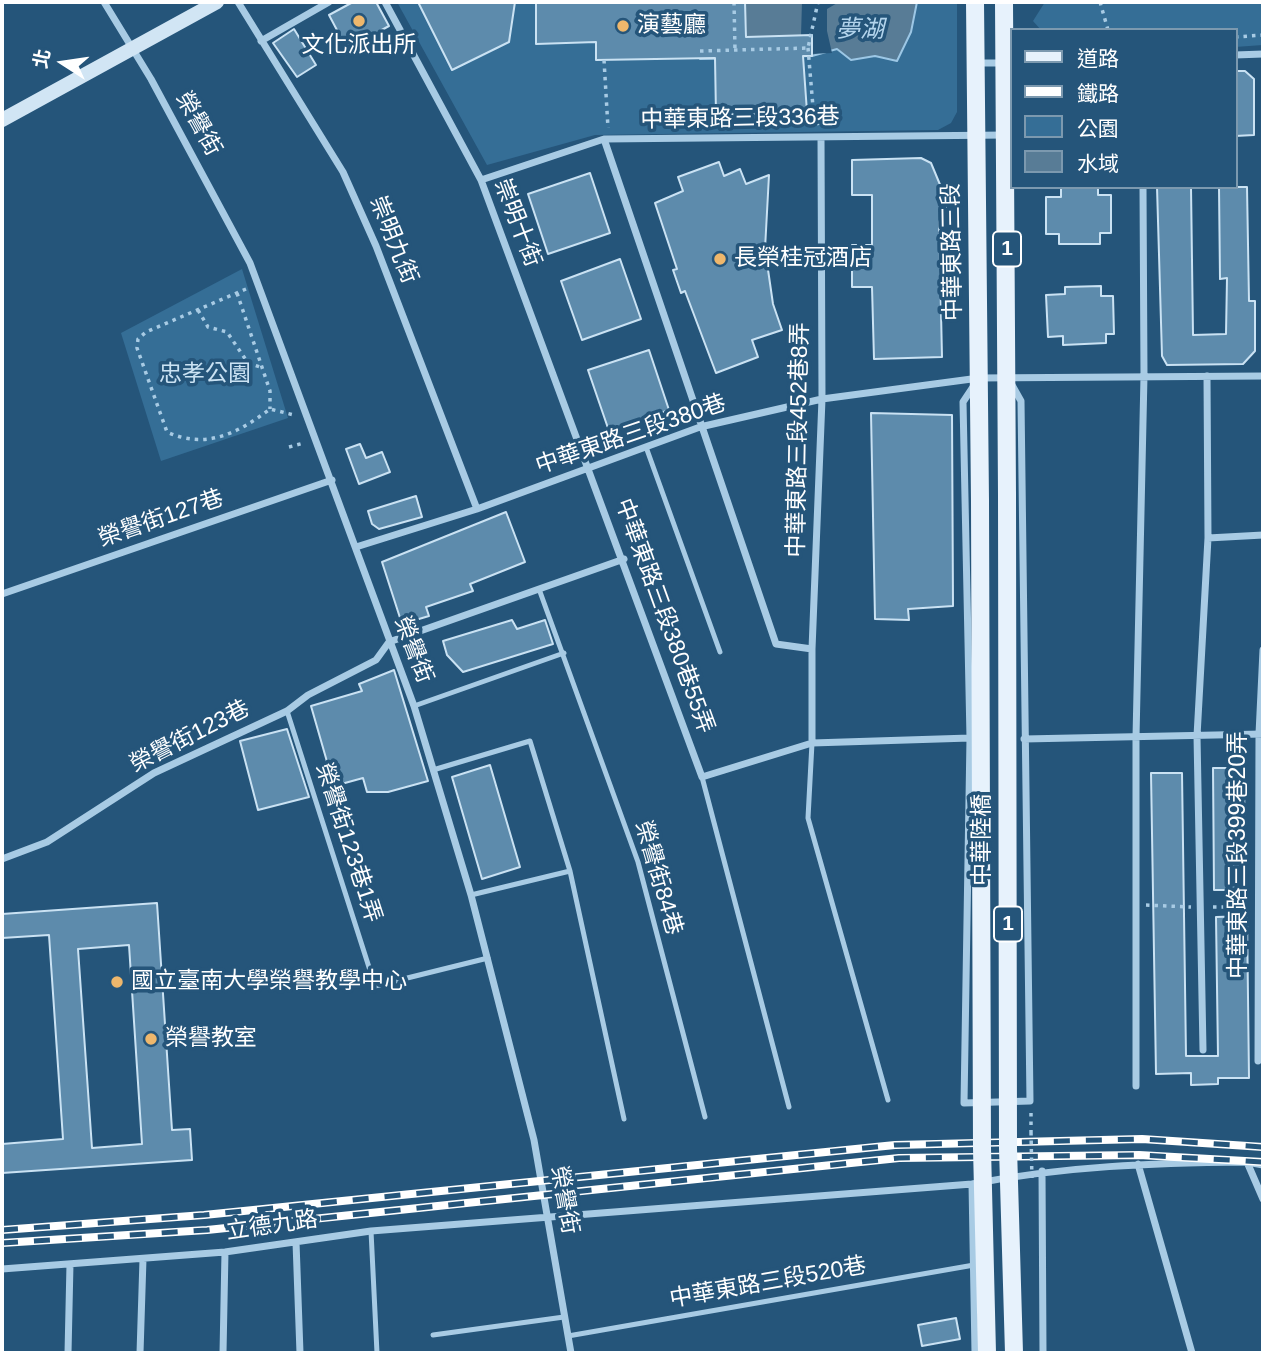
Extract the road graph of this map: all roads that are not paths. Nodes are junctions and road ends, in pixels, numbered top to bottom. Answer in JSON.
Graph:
{"nodes":[{"id":1,"x":104,"y":2,"type":"edge"},
{"id":2,"x":217,"y":2,"type":"edge"},
{"id":3,"x":239,"y":2,"type":"edge"},
{"id":4,"x":329,"y":2,"type":"edge"},
{"id":5,"x":385,"y":2,"type":"edge"},
{"id":6,"x":975,"y":2,"type":"edge"},
{"id":7,"x":1004,"y":2,"type":"edge"},
{"id":8,"x":261,"y":41,"type":"junction"},
{"id":9,"x":134,"y":48,"type":"junction"},
{"id":10,"x":1263,"y":54,"type":"edge"},
{"id":11,"x":1237,"y":55,"type":"edge"},
{"id":12,"x":976,"y":63,"type":"junction"},
{"id":13,"x":1008,"y":63,"type":"edge"},
{"id":14,"x":2,"y":120,"type":"edge"},
{"id":15,"x":975,"y":135,"type":"junction"},
{"id":16,"x":1006,"y":135,"type":"junction"},
{"id":17,"x":821,"y":137,"type":"junction"},
{"id":18,"x":604,"y":139,"type":"junction"},
{"id":19,"x":481,"y":180,"type":"junction"},
{"id":20,"x":1143,"y":189,"type":"edge"},
{"id":21,"x":1144,"y":376,"type":"junction"},
{"id":22,"x":1207,"y":376,"type":"junction"},
{"id":23,"x":1263,"y":376,"type":"edge"},
{"id":24,"x":1008,"y":377,"type":"junction"},
{"id":25,"x":979,"y":378,"type":"junction"},
{"id":26,"x":822,"y":399,"type":"junction"},
{"id":27,"x":700,"y":427,"type":"junction"},
{"id":28,"x":646,"y":447,"type":"junction"},
{"id":29,"x":590,"y":468,"type":"junction"},
{"id":30,"x":332,"y":480,"type":"junction"},
{"id":31,"x":980,"y":501,"type":"joint"},
{"id":32,"x":477,"y":509,"type":"junction"},
{"id":33,"x":1263,"y":535,"type":"edge"},
{"id":34,"x":1208,"y":537,"type":"junction"},
{"id":35,"x":356,"y":547,"type":"junction"},
{"id":36,"x":624,"y":559,"type":"junction"},
{"id":37,"x":539,"y":589,"type":"junction"},
{"id":38,"x":2,"y":594,"type":"edge"},
{"id":39,"x":388,"y":642,"type":"junction"},
{"id":40,"x":812,"y":649,"type":"junction"},
{"id":41,"x":1263,"y":650,"type":"edge"},
{"id":42,"x":720,"y":652,"type":"dead end"},
{"id":43,"x":564,"y":653,"type":"junction"},
{"id":44,"x":414,"y":706,"type":"junction"},
{"id":45,"x":287,"y":711,"type":"junction"},
{"id":46,"x":1261,"y":734,"type":"edge"},
{"id":47,"x":1197,"y":736,"type":"junction"},
{"id":48,"x":1136,"y":737,"type":"junction"},
{"id":49,"x":970,"y":738,"type":"junction"},
{"id":50,"x":1024,"y":739,"type":"junction"},
{"id":51,"x":812,"y":743,"type":"junction"},
{"id":52,"x":433,"y":770,"type":"junction"},
{"id":53,"x":702,"y":777,"type":"junction"},
{"id":54,"x":2,"y":859,"type":"edge"},
{"id":55,"x":570,"y":871,"type":"junction"},
{"id":56,"x":471,"y":895,"type":"junction"},
{"id":57,"x":488,"y":958,"type":"junction"},
{"id":58,"x":1203,"y":1050,"type":"dead end"},
{"id":59,"x":1258,"y":1061,"type":"dead end"},
{"id":60,"x":1136,"y":1086,"type":"dead end"},
{"id":61,"x":888,"y":1100,"type":"dead end"},
{"id":62,"x":789,"y":1107,"type":"dead end"},
{"id":63,"x":705,"y":1117,"type":"dead end"},
{"id":64,"x":624,"y":1119,"type":"dead end"},
{"id":65,"x":1247,"y":1162,"type":"junction"},
{"id":66,"x":1138,"y":1164,"type":"junction"},
{"id":67,"x":1263,"y":1165,"type":"edge"},
{"id":68,"x":1042,"y":1171,"type":"junction"},
{"id":69,"x":972,"y":1184,"type":"junction"},
{"id":70,"x":1263,"y":1199,"type":"edge"},
{"id":71,"x":548,"y":1217,"type":"junction"},
{"id":72,"x":371,"y":1231,"type":"junction"},
{"id":73,"x":296,"y":1242,"type":"junction"},
{"id":74,"x":225,"y":1252,"type":"junction"},
{"id":75,"x":142,"y":1259,"type":"junction"},
{"id":76,"x":69,"y":1264,"type":"junction"},
{"id":77,"x":974,"y":1265,"type":"junction"},
{"id":78,"x":2,"y":1269,"type":"edge"},
{"id":79,"x":564,"y":1317,"type":"junction"},
{"id":80,"x":433,"y":1335,"type":"dead end"},
{"id":81,"x":568,"y":1336,"type":"junction"},
{"id":82,"x":68,"y":1353,"type":"edge"},
{"id":83,"x":140,"y":1353,"type":"edge"},
{"id":84,"x":223,"y":1353,"type":"edge"},
{"id":85,"x":300,"y":1353,"type":"edge"},
{"id":86,"x":377,"y":1353,"type":"edge"},
{"id":87,"x":570,"y":1353,"type":"edge"},
{"id":88,"x":975,"y":1353,"type":"edge"},
{"id":89,"x":987,"y":1353,"type":"edge"},
{"id":90,"x":1014,"y":1353,"type":"edge"},
{"id":91,"x":1042,"y":1353,"type":"edge"},
{"id":92,"x":1192,"y":1353,"type":"edge"}],
"edges":[{"from":1,"to":9,"type":"street","name":"榮譽街"},
{"from":2,"to":9,"type":"street"},
{"from":3,"to":8,"type":"street","name":"崇明九街"},
{"from":4,"to":8,"type":"street"},
{"from":5,"to":19,"type":"street","name":"崇明十街"},
{"from":6,"to":12,"type":"main road","name":"中華東路三段","number":"1"},
{"from":7,"to":13,"type":"main road","number":"1"},
{"from":8,"to":32,"type":"street","name":"崇明九街"},
{"from":9,"to":14,"type":"street"},
{"from":9,"to":30,"type":"street","name":"榮譽街"},
{"from":10,"to":11,"type":"street"},
{"from":12,"to":13,"type":"street"},
{"from":12,"to":15,"type":"main road","name":"中華東路三段","number":"1"},
{"from":13,"to":16,"type":"main road","number":"1"},
{"from":15,"to":16,"type":"street","name":"中華東路三段336巷"},
{"from":15,"to":17,"type":"street","name":"中華東路三段336巷"},
{"from":15,"to":25,"type":"main road","name":"中華東路三段","number":"1"},
{"from":16,"to":24,"type":"main road","number":"1"},
{"from":17,"to":18,"type":"street","name":"中華東路三段336巷"},
{"from":17,"to":26,"type":"street","name":"中華東路三段452巷8弄"},
{"from":18,"to":19,"type":"street","name":"中華東路三段336巷"},
{"from":18,"to":27,"type":"street"},
{"from":19,"to":29,"type":"street","name":"崇明十街"},
{"from":20,"to":21,"type":"street"},
{"from":21,"to":22,"type":"street","name":"中華東路三段380巷"},
{"from":21,"to":24,"type":"street","name":"中華東路三段380巷"},
{"from":21,"to":48,"type":"street"},
{"from":22,"to":23,"type":"street","name":"中華東路三段380巷"},
{"from":22,"to":34,"type":"street"},
{"from":24,"to":25,"type":"street","name":"中華東路三段380巷"},
{"from":24,"to":50,"type":"street"},
{"from":24,"to":90,"type":"main road","name":"中華陸橋","number":"1","bridge":true},
{"from":25,"to":26,"type":"street","name":"中華東路三段380巷"},
{"from":25,"to":31,"type":"main road","name":"中華東路三段","number":"1"},
{"from":25,"to":49,"type":"street"},
{"from":26,"to":27,"type":"street","name":"中華東路三段380巷"},
{"from":26,"to":40,"type":"street","name":"中華東路三段452巷8弄"},
{"from":27,"to":28,"type":"street","name":"中華東路三段380巷"},
{"from":27,"to":40,"type":"street"},
{"from":28,"to":29,"type":"street","name":"中華東路三段380巷"},
{"from":28,"to":42,"type":"lane"},
{"from":29,"to":32,"type":"street","name":"中華東路三段380巷"},
{"from":29,"to":36,"type":"street","name":"中華東路三段380巷55弄"},
{"from":30,"to":35,"type":"street","name":"榮譽街"},
{"from":30,"to":38,"type":"street","name":"榮譽街127巷"},
{"from":31,"to":89,"type":"main road","name":"中華陸橋","number":"1","bridge":true},
{"from":32,"to":35,"type":"street","name":"中華東路三段380巷"},
{"from":33,"to":34,"type":"street"},
{"from":34,"to":47,"type":"street"},
{"from":35,"to":39,"type":"street","name":"榮譽街"},
{"from":36,"to":37,"type":"street"},
{"from":36,"to":53,"type":"street","name":"中華東路三段380巷55弄"},
{"from":37,"to":39,"type":"street"},
{"from":37,"to":43,"type":"lane","name":"榮譽街84巷"},
{"from":39,"to":44,"type":"street","name":"榮譽街"},
{"from":39,"to":45,"type":"street","name":"榮譽街123巷"},
{"from":40,"to":51,"type":"street","name":"中華東路三段452巷8弄"},
{"from":41,"to":46,"type":"street","name":"中華東路三段399巷20弄"},
{"from":43,"to":44,"type":"lane"},
{"from":43,"to":63,"type":"lane","name":"榮譽街84巷"},
{"from":44,"to":52,"type":"street","name":"榮譽街"},
{"from":45,"to":54,"type":"street","name":"榮譽街123巷"},
{"from":45,"to":57,"type":"lane","name":"榮譽街123巷1弄"},
{"from":46,"to":47,"type":"street"},
{"from":46,"to":59,"type":"street","name":"中華東路三段399巷20弄"},
{"from":47,"to":48,"type":"street"},
{"from":47,"to":58,"type":"street"},
{"from":48,"to":50,"type":"street"},
{"from":48,"to":60,"type":"street"},
{"from":49,"to":50,"type":"street"},
{"from":49,"to":51,"type":"street"},
{"from":51,"to":53,"type":"street"},
{"from":51,"to":61,"type":"lane"},
{"from":52,"to":55,"type":"lane"},
{"from":52,"to":56,"type":"street","name":"榮譽街"},
{"from":53,"to":62,"type":"lane"},
{"from":55,"to":56,"type":"lane"},
{"from":55,"to":64,"type":"lane"},
{"from":56,"to":57,"type":"street","name":"榮譽街"},
{"from":57,"to":71,"type":"street","name":"榮譽街"},
{"from":65,"to":66,"type":"street","name":"立德九路"},
{"from":65,"to":67,"type":"street","name":"立德九路"},
{"from":65,"to":70,"type":"street"},
{"from":66,"to":68,"type":"street","name":"立德九路"},
{"from":66,"to":92,"type":"street"},
{"from":68,"to":69,"type":"street","name":"立德九路"},
{"from":68,"to":91,"type":"street"},
{"from":69,"to":71,"type":"street","name":"立德九路"},
{"from":69,"to":77,"type":"street"},
{"from":71,"to":72,"type":"street","name":"立德九路"},
{"from":71,"to":79,"type":"street","name":"榮譽街"},
{"from":72,"to":73,"type":"street","name":"立德九路"},
{"from":72,"to":86,"type":"lane"},
{"from":73,"to":74,"type":"street","name":"立德九路"},
{"from":73,"to":85,"type":"street"},
{"from":74,"to":75,"type":"street","name":"立德九路"},
{"from":74,"to":84,"type":"street"},
{"from":75,"to":76,"type":"street","name":"立德九路"},
{"from":75,"to":83,"type":"street"},
{"from":76,"to":78,"type":"street","name":"立德九路"},
{"from":76,"to":82,"type":"street"},
{"from":77,"to":81,"type":"lane","name":"中華東路三段520巷"},
{"from":77,"to":88,"type":"street"},
{"from":79,"to":80,"type":"lane"},
{"from":79,"to":81,"type":"street","name":"榮譽街"},
{"from":81,"to":87,"type":"street","name":"榮譽街"}]}
